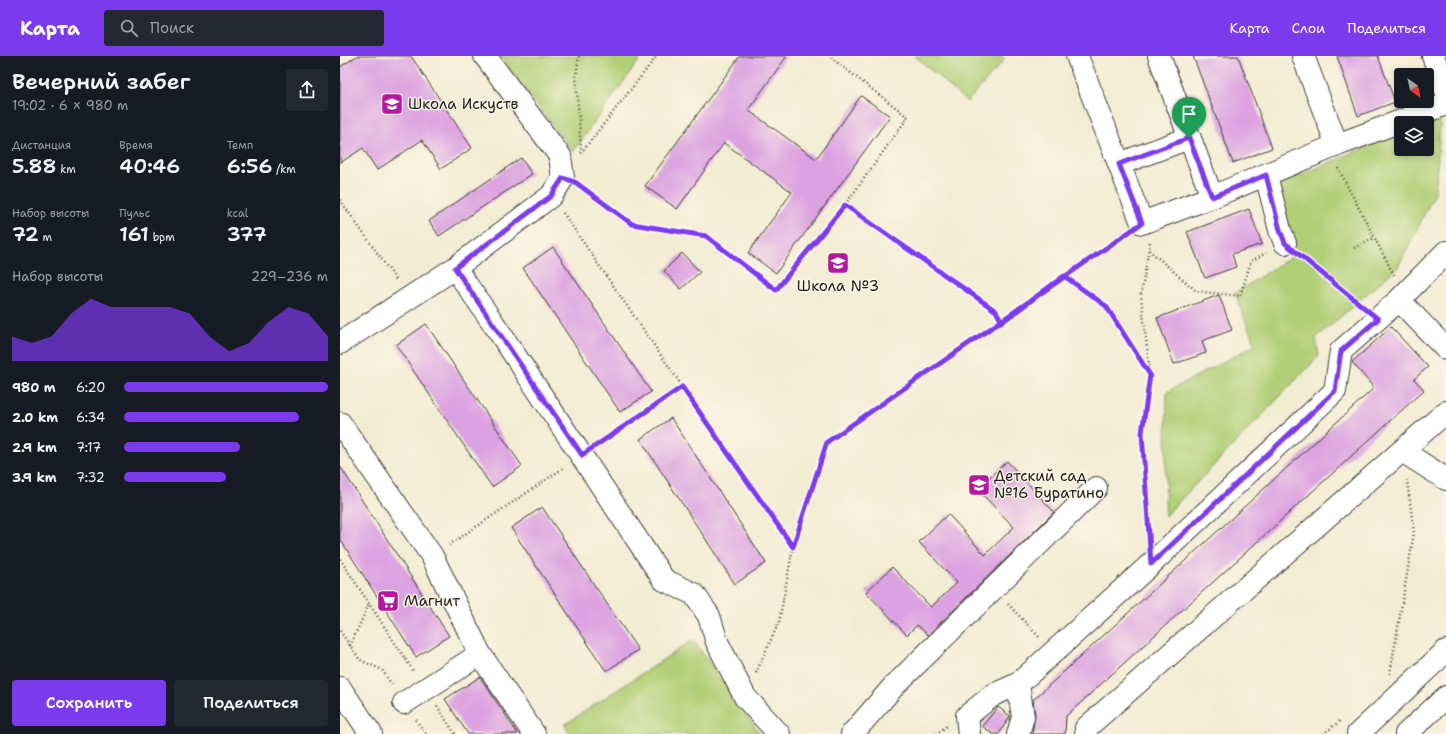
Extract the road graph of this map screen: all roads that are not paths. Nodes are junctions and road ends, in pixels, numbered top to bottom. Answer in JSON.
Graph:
{"nodes":[{"id":1,"x":485,"y":56,"type":"edge"},
{"id":2,"x":1077,"y":56,"type":"edge"},
{"id":3,"x":1159,"y":56,"type":"edge"},
{"id":4,"x":1303,"y":56,"type":"edge"},
{"id":5,"x":1432,"y":56,"type":"edge"},
{"id":6,"x":1446,"y":91,"type":"edge"},
{"id":7,"x":1446,"y":104,"type":"edge"},
{"id":8,"x":1189,"y":138,"type":"junction"},
{"id":9,"x":1337,"y":156,"type":"junction"},
{"id":10,"x":1119,"y":164,"type":"junction"},
{"id":11,"x":1266,"y":175,"type":"junction"},
{"id":12,"x":1212,"y":197,"type":"junction"},
{"id":13,"x":1285,"y":243,"type":"road end"},
{"id":14,"x":1446,"y":252,"type":"edge"},
{"id":15,"x":455,"y":268,"type":"junction"},
{"id":16,"x":1401,"y":298,"type":"junction"},
{"id":17,"x":340,"y":343,"type":"edge"},
{"id":18,"x":1446,"y":349,"type":"edge"},
{"id":19,"x":1446,"y":412,"type":"edge"},
{"id":20,"x":340,"y":423,"type":"edge"},
{"id":21,"x":1402,"y":451,"type":"junction"},
{"id":22,"x":1446,"y":479,"type":"edge"},
{"id":23,"x":1096,"y":488,"type":"dead end"},
{"id":24,"x":1446,"y":651,"type":"edge"},
{"id":25,"x":480,"y":654,"type":"junction"},
{"id":26,"x":1018,"y":684,"type":"junction"},
{"id":27,"x":340,"y":688,"type":"edge"},
{"id":28,"x":1446,"y":697,"type":"edge"},
{"id":29,"x":404,"y":703,"type":"road end"},
{"id":30,"x":1350,"y":726,"type":"edge"},
{"id":31,"x":371,"y":734,"type":"edge"},
{"id":32,"x":534,"y":734,"type":"edge"},
{"id":33,"x":779,"y":734,"type":"edge"},
{"id":34,"x":852,"y":734,"type":"edge"},
{"id":35,"x":969,"y":734,"type":"edge"},
{"id":36,"x":1018,"y":734,"type":"edge"},
{"id":37,"x":1086,"y":734,"type":"edge"},
{"id":38,"x":1406,"y":734,"type":"edge"}],
"edges":[{"from":1,"to":15,"type":"main road"},
{"from":2,"to":10,"type":"main road"},
{"from":3,"to":8,"type":"main road"},
{"from":4,"to":9,"type":"main road"},
{"from":5,"to":6,"type":"main road"},
{"from":7,"to":9,"type":"main road"},
{"from":8,"to":10,"type":"main road"},
{"from":8,"to":12,"type":"main road"},
{"from":9,"to":11,"type":"main road"},
{"from":10,"to":12,"type":"main road"},
{"from":11,"to":12,"type":"main road"},
{"from":11,"to":13,"type":"main road"},
{"from":14,"to":16,"type":"main road"},
{"from":15,"to":17,"type":"main road"},
{"from":15,"to":33,"type":"main road"},
{"from":16,"to":18,"type":"main road"},
{"from":16,"to":26,"type":"main road"},
{"from":19,"to":21,"type":"main road"},
{"from":20,"to":25,"type":"main road"},
{"from":21,"to":22,"type":"main road"},
{"from":21,"to":37,"type":"main road"},
{"from":23,"to":34,"type":"main road"},
{"from":24,"to":30,"type":"main road"},
{"from":25,"to":29,"type":"main road"},
{"from":25,"to":32,"type":"main road"},
{"from":26,"to":35,"type":"main road"},
{"from":26,"to":36,"type":"main road"},
{"from":27,"to":31,"type":"main road"},
{"from":28,"to":38,"type":"main road"}]}
